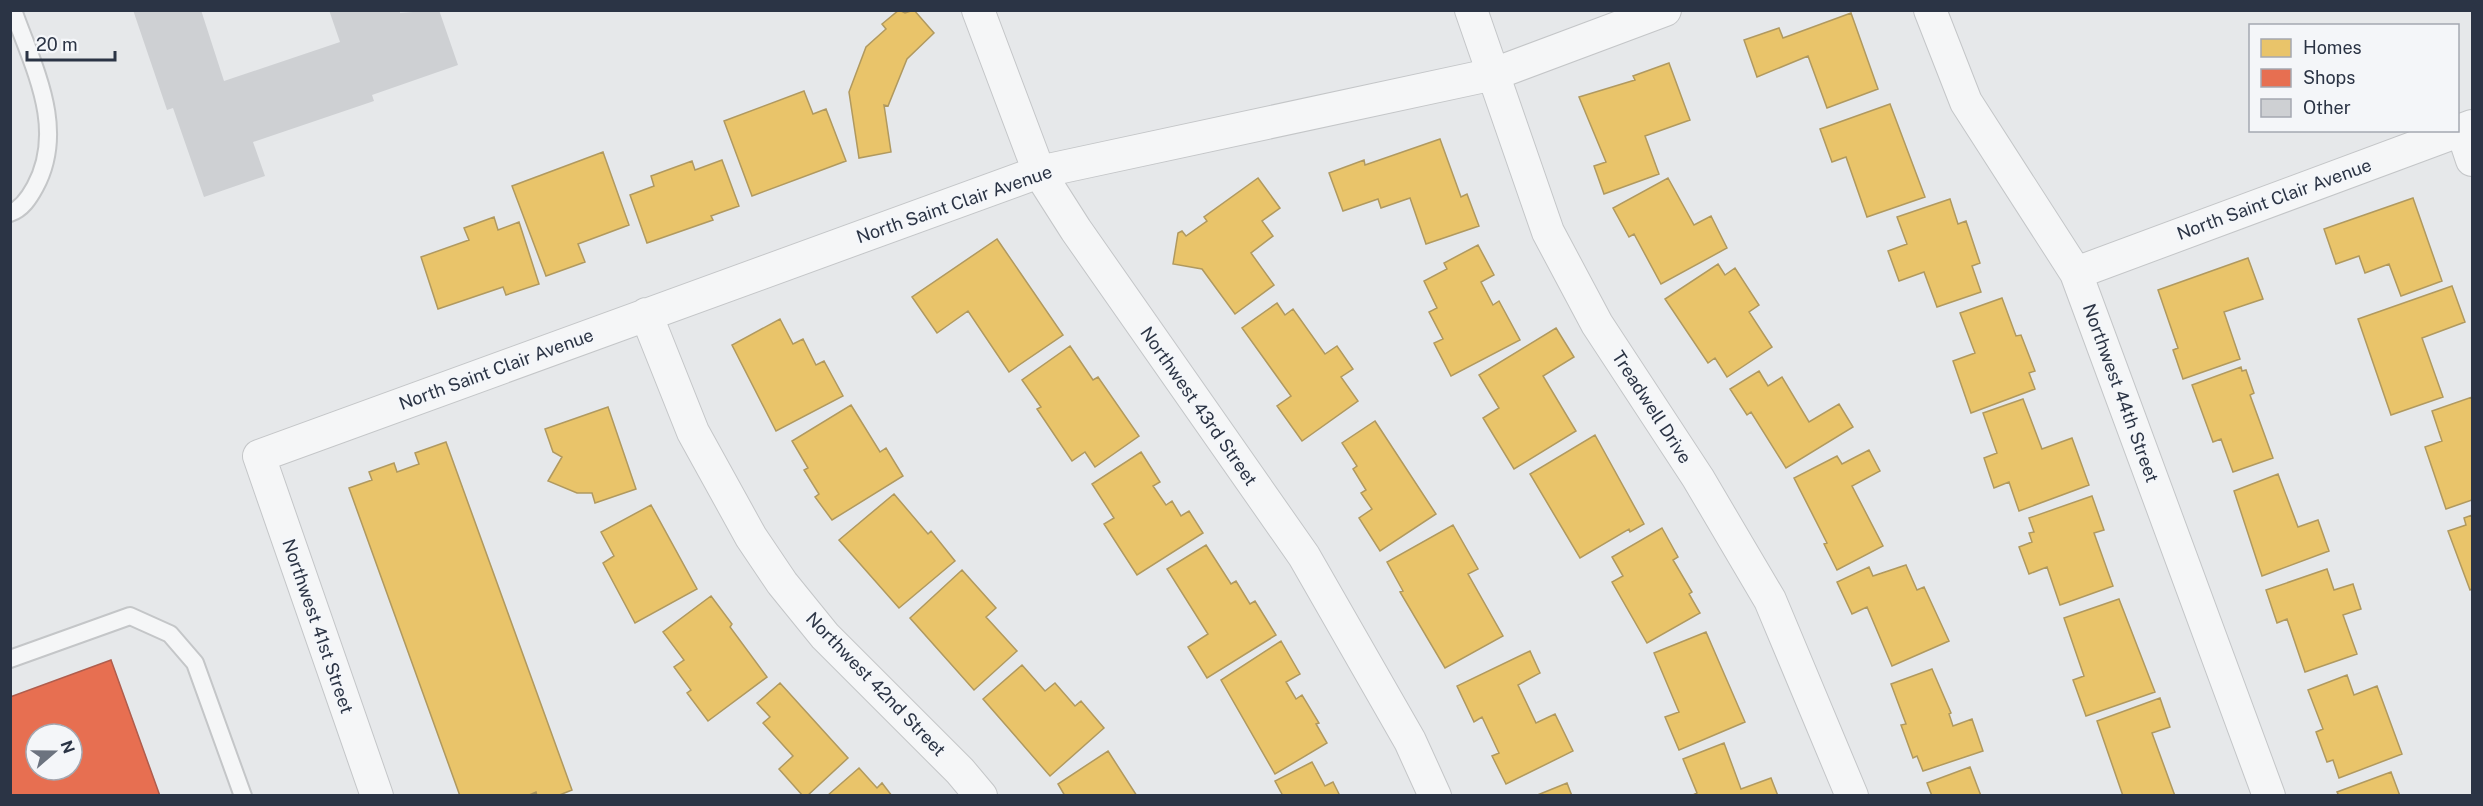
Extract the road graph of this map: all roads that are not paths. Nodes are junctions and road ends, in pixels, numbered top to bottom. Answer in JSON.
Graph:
{"nodes":[{"id":1,"x":13,"y":10,"type":"edge"},
{"id":2,"x":978,"y":10,"type":"edge"},
{"id":3,"x":1471,"y":10,"type":"edge"},
{"id":4,"x":1665,"y":10,"type":"edge"},
{"id":5,"x":1930,"y":10,"type":"edge"},
{"id":6,"x":1494,"y":74,"type":"junction"},
{"id":7,"x":2467,"y":128,"type":"edge"},
{"id":8,"x":2456,"y":132,"type":"edge"},
{"id":9,"x":2472,"y":160,"type":"edge"},
{"id":10,"x":1039,"y":172,"type":"junction"},
{"id":11,"x":10,"y":213,"type":"edge"},
{"id":12,"x":2076,"y":273,"type":"junction"},
{"id":13,"x":646,"y":314,"type":"junction"},
{"id":14,"x":259,"y":456,"type":"joint"},
{"id":15,"x":10,"y":659,"type":"edge"},
{"id":16,"x":243,"y":795,"type":"edge"},
{"id":17,"x":377,"y":795,"type":"edge"},
{"id":18,"x":981,"y":795,"type":"edge"},
{"id":19,"x":1435,"y":795,"type":"edge"},
{"id":20,"x":1852,"y":795,"type":"edge"},
{"id":21,"x":2269,"y":795,"type":"edge"}],
"edges":[{"from":1,"to":11,"type":"lane"},
{"from":2,"to":10,"type":"street","name":"Northwest 43rd Street"},
{"from":3,"to":6,"type":"street","name":"Treadwell Drive"},
{"from":4,"to":6,"type":"street","name":"North Saint Clair Avenue"},
{"from":5,"to":12,"type":"street","name":"Northwest 44th Street"},
{"from":6,"to":10,"type":"street","name":"North Saint Clair Avenue"},
{"from":6,"to":20,"type":"street","name":"Treadwell Drive"},
{"from":7,"to":9,"type":"street"},
{"from":8,"to":12,"type":"street","name":"North Saint Clair Avenue"},
{"from":10,"to":13,"type":"street","name":"North Saint Clair Avenue"},
{"from":10,"to":19,"type":"street","name":"Northwest 43rd Street"},
{"from":12,"to":21,"type":"street","name":"Northwest 44th Street"},
{"from":13,"to":14,"type":"street","name":"North Saint Clair Avenue"},
{"from":13,"to":18,"type":"street","name":"Northwest 42nd Street"},
{"from":14,"to":17,"type":"street","name":"Northwest 41st Street"},
{"from":15,"to":16,"type":"lane"}]}
